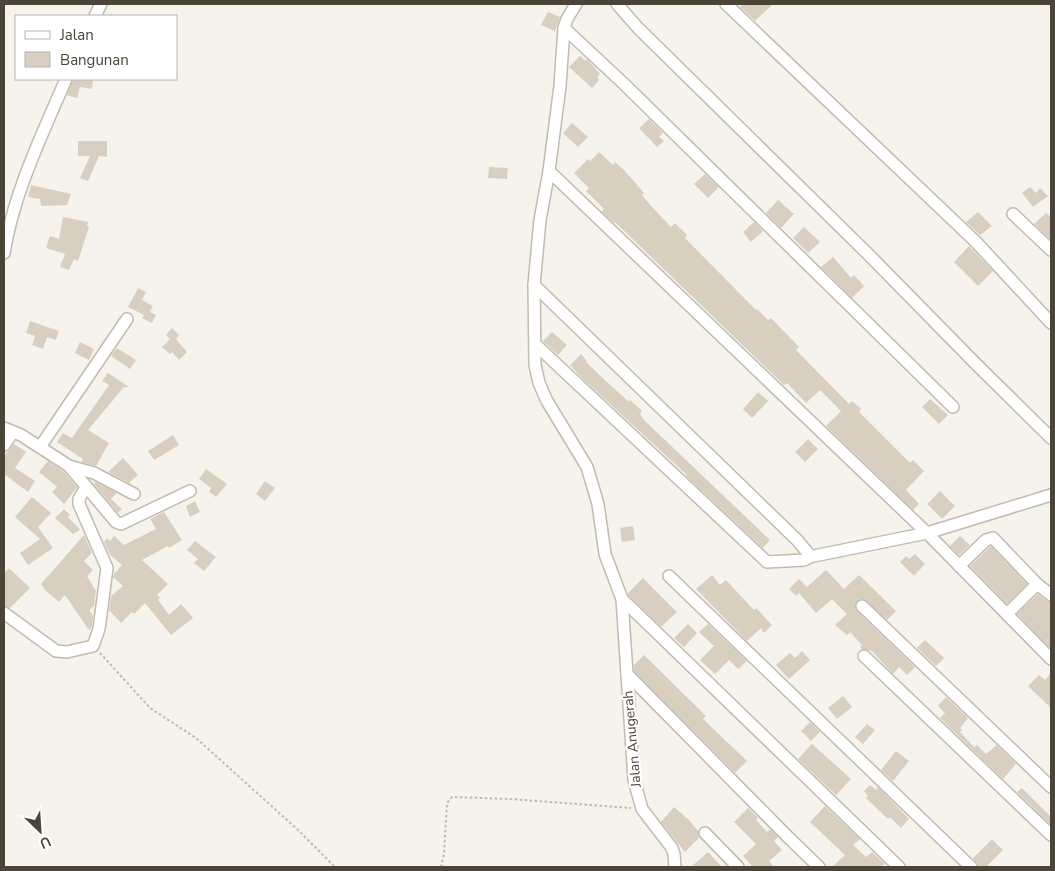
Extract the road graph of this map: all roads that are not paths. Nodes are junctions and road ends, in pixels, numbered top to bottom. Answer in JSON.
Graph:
{"nodes":[{"id":1,"x":576,"y":4,"type":"edge"},
{"id":2,"x":617,"y":4,"type":"edge"},
{"id":3,"x":726,"y":4,"type":"edge"},
{"id":4,"x":564,"y":28,"type":"junction"},
{"id":5,"x":66,"y":80,"type":"edge"},
{"id":6,"x":549,"y":170,"type":"junction"},
{"id":7,"x":1013,"y":214,"type":"dead end"},
{"id":8,"x":5,"y":234,"type":"edge"},
{"id":9,"x":1051,"y":250,"type":"edge"},
{"id":10,"x":4,"y":253,"type":"edge"},
{"id":11,"x":534,"y":285,"type":"junction"},
{"id":12,"x":126,"y":319,"type":"dead end"},
{"id":13,"x":1051,"y":323,"type":"edge"},
{"id":14,"x":535,"y":344,"type":"junction"},
{"id":15,"x":953,"y":406,"type":"dead end"},
{"id":16,"x":8,"y":430,"type":"edge"},
{"id":17,"x":1051,"y":438,"type":"edge"},
{"id":18,"x":4,"y":445,"type":"edge"},
{"id":19,"x":40,"y":447,"type":"junction"},
{"id":20,"x":69,"y":466,"type":"junction"},
{"id":21,"x":86,"y":487,"type":"junction"},
{"id":22,"x":190,"y":491,"type":"dead end"},
{"id":23,"x":134,"y":494,"type":"dead end"},
{"id":24,"x":1049,"y":499,"type":"edge"},
{"id":25,"x":927,"y":534,"type":"junction"},
{"id":26,"x":809,"y":556,"type":"junction"},
{"id":27,"x":960,"y":566,"type":"junction"},
{"id":28,"x":668,"y":576,"type":"dead end"},
{"id":29,"x":1038,"y":584,"type":"junction"},
{"id":30,"x":1051,"y":595,"type":"edge"},
{"id":31,"x":622,"y":599,"type":"junction"},
{"id":32,"x":862,"y":606,"type":"dead end"},
{"id":33,"x":4,"y":613,"type":"edge"},
{"id":34,"x":1007,"y":614,"type":"junction"},
{"id":35,"x":864,"y":656,"type":"dead end"},
{"id":36,"x":1051,"y":659,"type":"edge"},
{"id":37,"x":627,"y":674,"type":"junction"},
{"id":38,"x":1051,"y":787,"type":"edge"},
{"id":39,"x":705,"y":833,"type":"dead end"},
{"id":40,"x":1051,"y":835,"type":"edge"},
{"id":41,"x":675,"y":867,"type":"edge"},
{"id":42,"x":738,"y":867,"type":"edge"},
{"id":43,"x":819,"y":867,"type":"edge"},
{"id":44,"x":899,"y":867,"type":"edge"},
{"id":45,"x":970,"y":867,"type":"edge"}],
"edges":[{"from":1,"to":4,"type":"street"},
{"from":2,"to":17,"type":"street"},
{"from":3,"to":13,"type":"street"},
{"from":4,"to":6,"type":"street"},
{"from":4,"to":15,"type":"street"},
{"from":5,"to":8,"type":"street"},
{"from":6,"to":11,"type":"street"},
{"from":6,"to":25,"type":"street"},
{"from":7,"to":9,"type":"street"},
{"from":8,"to":10,"type":"street"},
{"from":11,"to":14,"type":"street"},
{"from":11,"to":26,"type":"street"},
{"from":12,"to":19,"type":"street"},
{"from":14,"to":26,"type":"street"},
{"from":14,"to":31,"type":"street"},
{"from":16,"to":18,"type":"street"},
{"from":16,"to":19,"type":"street"},
{"from":19,"to":20,"type":"street"},
{"from":20,"to":21,"type":"street"},
{"from":20,"to":23,"type":"street"},
{"from":21,"to":22,"type":"street"},
{"from":21,"to":33,"type":"street"},
{"from":24,"to":25,"type":"street"},
{"from":25,"to":26,"type":"street"},
{"from":25,"to":27,"type":"street"},
{"from":27,"to":29,"type":"street"},
{"from":27,"to":34,"type":"street"},
{"from":28,"to":45,"type":"street"},
{"from":29,"to":30,"type":"street"},
{"from":29,"to":34,"type":"street"},
{"from":31,"to":37,"type":"street","name":"Jalan Anugerah"},
{"from":31,"to":44,"type":"street"},
{"from":32,"to":38,"type":"street"},
{"from":34,"to":36,"type":"street"},
{"from":35,"to":40,"type":"street"},
{"from":37,"to":41,"type":"street","name":"Jalan Anugerah"},
{"from":37,"to":43,"type":"street"},
{"from":39,"to":42,"type":"street"}]}
